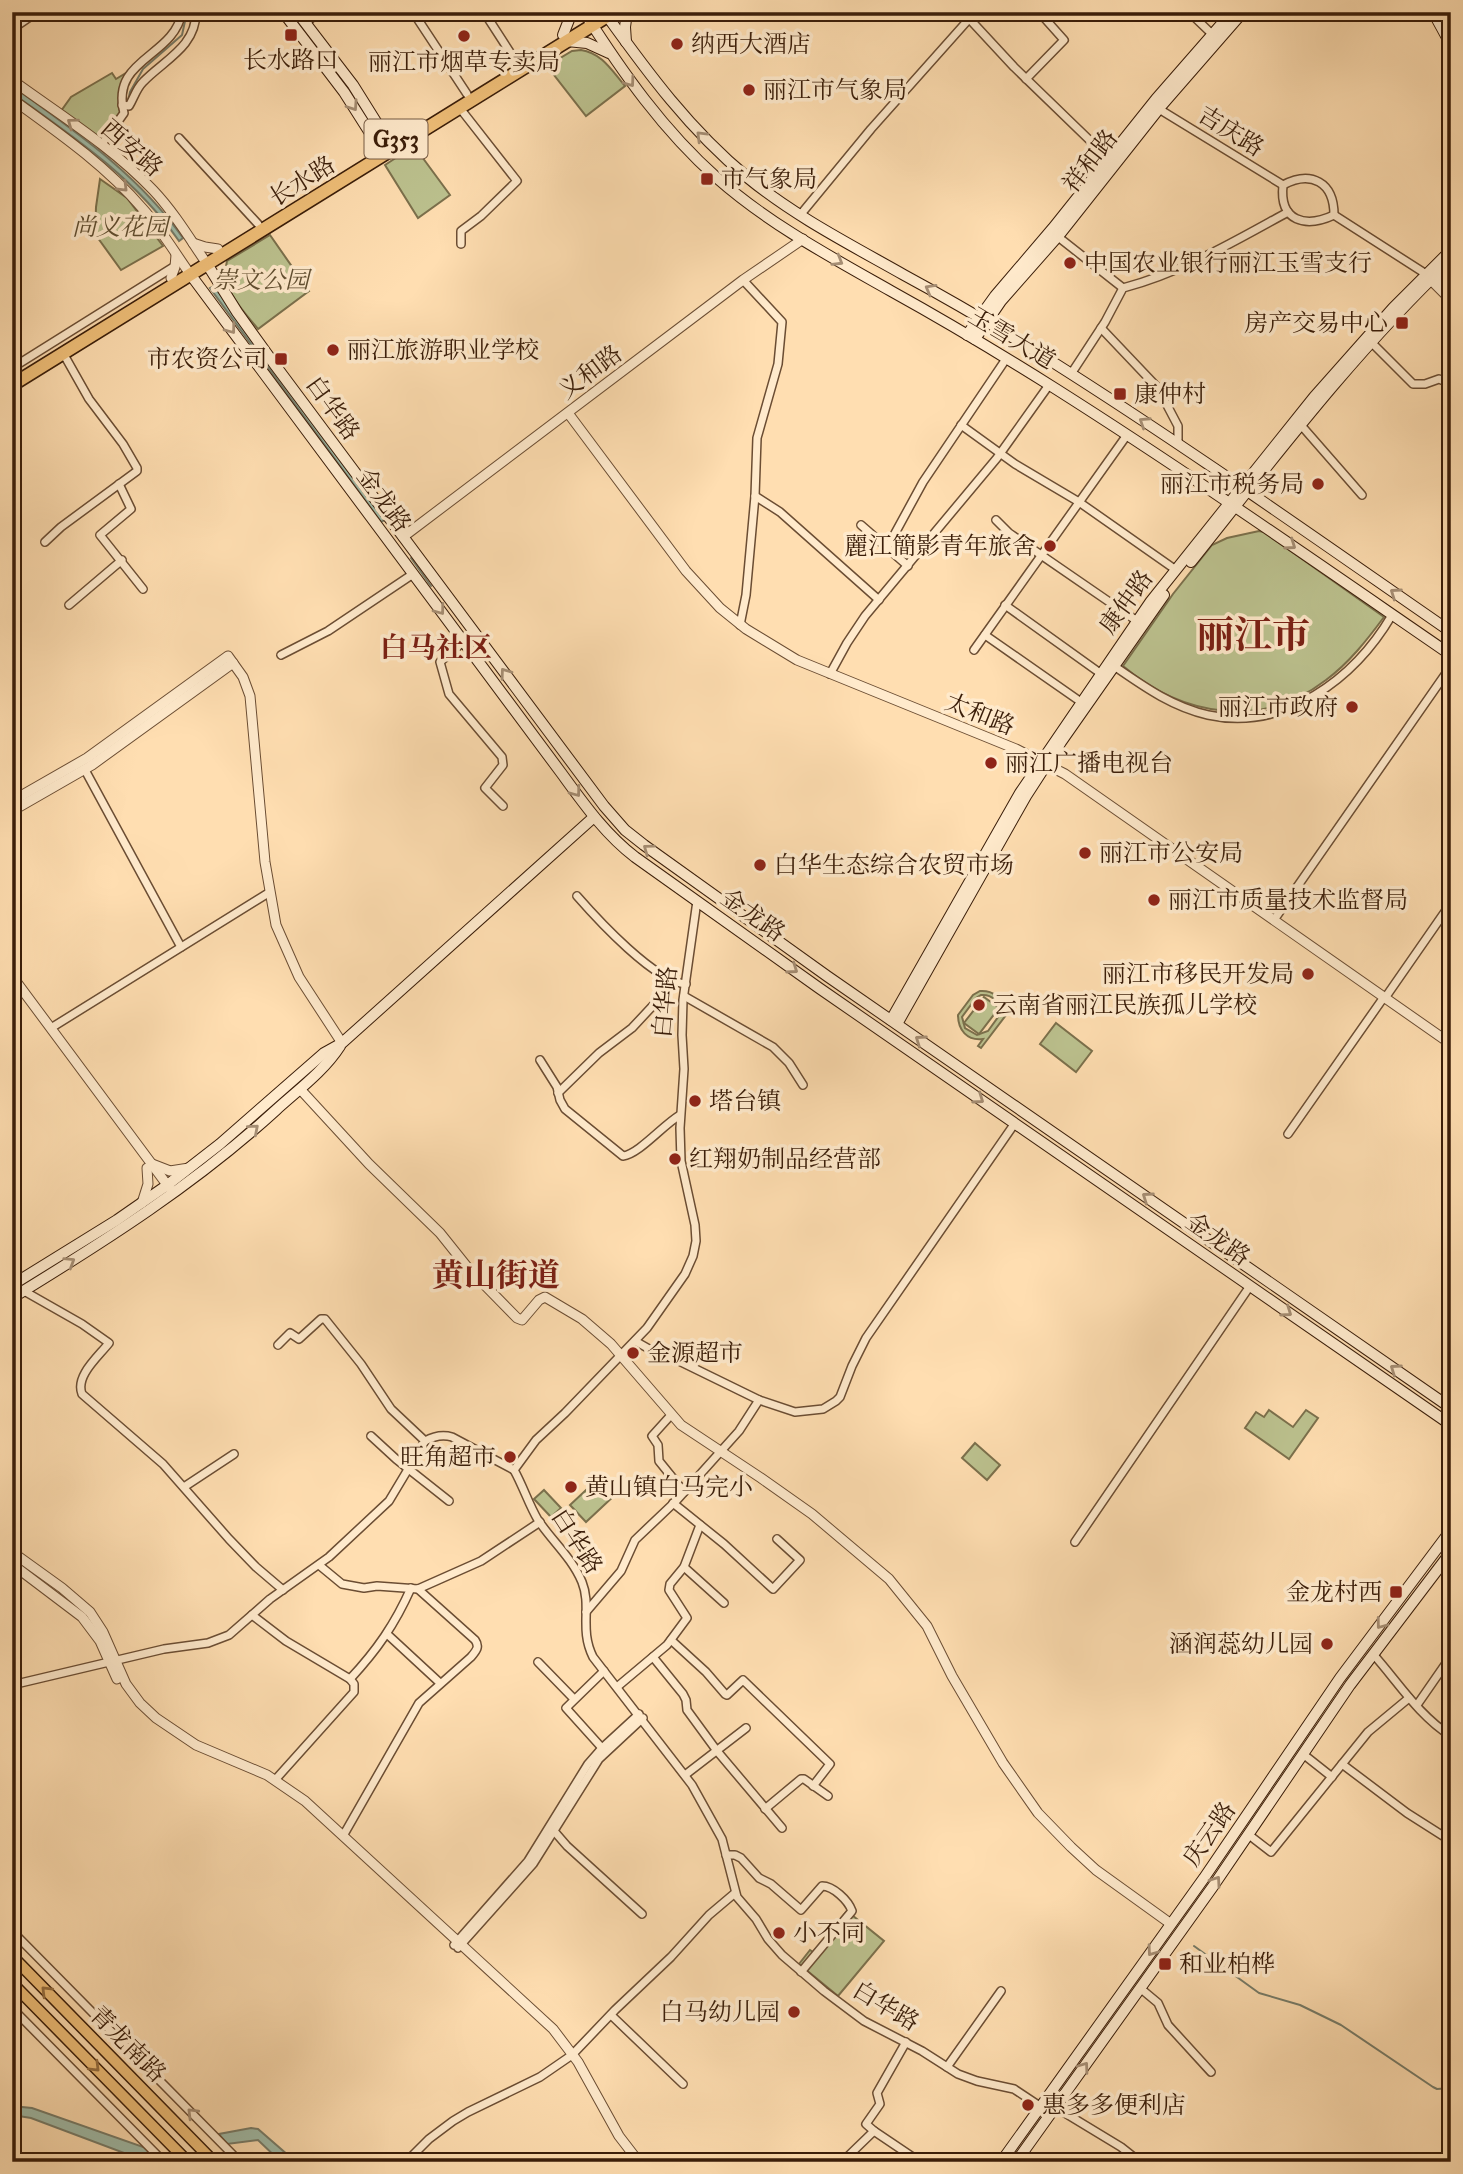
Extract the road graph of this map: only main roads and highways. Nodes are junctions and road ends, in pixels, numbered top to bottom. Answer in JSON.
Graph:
{"nodes":[{"id":1,"x":283,"y":12,"type":"edge"},
{"id":2,"x":297,"y":12,"type":"edge"},
{"id":3,"x":572,"y":12,"type":"edge"},
{"id":4,"x":627,"y":12,"type":"edge"},
{"id":5,"x":1232,"y":12,"type":"edge"},
{"id":6,"x":1243,"y":12,"type":"edge"},
{"id":7,"x":1433,"y":12,"type":"edge"},
{"id":8,"x":1441,"y":12,"type":"edge"},
{"id":9,"x":607,"y":13,"type":"edge"},
{"id":10,"x":589,"y":19,"type":"edge"},
{"id":11,"x":1451,"y":30,"type":"edge"},
{"id":12,"x":565,"y":38,"type":"junction"},
{"id":13,"x":626,"y":42,"type":"junction"},
{"id":14,"x":1451,"y":45,"type":"edge"},
{"id":15,"x":610,"y":53,"type":"junction"},
{"id":16,"x":387,"y":149,"type":"junction"},
{"id":17,"x":1451,"y":250,"type":"edge"},
{"id":18,"x":1451,"y":260,"type":"edge"},
{"id":19,"x":205,"y":261,"type":"junction"},
{"id":20,"x":181,"y":272,"type":"junction"},
{"id":21,"x":1430,"y":275,"type":"junction"},
{"id":22,"x":983,"y":320,"type":"junction"},
{"id":23,"x":971,"y":337,"type":"junction"},
{"id":24,"x":12,"y":377,"type":"edge"},
{"id":25,"x":12,"y":385,"type":"edge"},
{"id":26,"x":1245,"y":489,"type":"junction"},
{"id":27,"x":1233,"y":504,"type":"junction"},
{"id":28,"x":1451,"y":632,"type":"edge"},
{"id":29,"x":1451,"y":655,"type":"edge"},
{"id":30,"x":1044,"y":762,"type":"junction"},
{"id":31,"x":594,"y":817,"type":"junction"},
{"id":32,"x":704,"y":888,"type":"joint"},
{"id":33,"x":894,"y":1022,"type":"junction"},
{"id":34,"x":342,"y":1043,"type":"junction"},
{"id":35,"x":168,"y":1191,"type":"junction"},
{"id":36,"x":13,"y":1283,"type":"edge"},
{"id":37,"x":12,"y":1298,"type":"edge"},
{"id":38,"x":1451,"y":1408,"type":"edge"},
{"id":39,"x":1451,"y":1425,"type":"edge"},
{"id":40,"x":1451,"y":1530,"type":"edge"},
{"id":41,"x":1451,"y":1552,"type":"edge"},
{"id":42,"x":12,"y":1956,"type":"edge"},
{"id":43,"x":12,"y":1983,"type":"edge"},
{"id":44,"x":188,"y":2162,"type":"edge"},
{"id":45,"x":214,"y":2162,"type":"edge"},
{"id":46,"x":1001,"y":2162,"type":"edge"},
{"id":47,"x":1016,"y":2162,"type":"edge"}],
"edges":[{"from":1,"to":16,"type":"main road","one_way":true},
{"from":2,"to":16,"type":"main road"},
{"from":3,"to":12,"type":"main road"},
{"from":4,"to":13,"type":"main road"},
{"from":5,"to":22,"type":"main road","name":"祥和路"},
{"from":6,"to":22,"type":"main road","name":"祥和路"},
{"from":7,"to":14,"type":"main road"},
{"from":8,"to":11,"type":"main road"},
{"from":9,"to":10,"type":"highway","name":"长水路","number":"G353"},
{"from":9,"to":13,"type":"main road","name":"玉雪大道"},
{"from":10,"to":12,"type":"highway","name":"长水路","number":"G353"},
{"from":10,"to":15,"type":"main road","name":"玉雪大道"},
{"from":12,"to":15,"type":"main road"},
{"from":12,"to":16,"type":"highway","name":"长水路","number":"G353"},
{"from":12,"to":16,"type":"highway","name":"长水路","number":"G353"},
{"from":22,"to":13,"type":"main road","name":"玉雪大道","one_way":true},
{"from":15,"to":23,"type":"main road","name":"玉雪大道","one_way":true},
{"from":16,"to":19,"type":"highway","name":"长水路","number":"G353"},
{"from":16,"to":19,"type":"highway","name":"长水路","number":"G353"},
{"from":17,"to":21,"type":"main road","name":"康仲路"},
{"from":18,"to":21,"type":"main road","name":"康仲路"},
{"from":19,"to":20,"type":"highway","name":"长水路","number":"G353"},
{"from":32,"to":19,"type":"main road","name":"白华路","one_way":true},
{"from":20,"to":24,"type":"highway","name":"长水路","number":"G353"},
{"from":20,"to":25,"type":"highway","name":"长水路","number":"G353"},
{"from":20,"to":31,"type":"main road","name":"金龙路","one_way":true},
{"from":21,"to":26,"type":"main road","name":"康仲路"},
{"from":21,"to":26,"type":"main road","name":"康仲路"},
{"from":22,"to":23,"type":"main road","name":"祥和路"},
{"from":26,"to":22,"type":"main road","name":"玉雪大道","one_way":true},
{"from":23,"to":27,"type":"main road","name":"玉雪大道"},
{"from":26,"to":27,"type":"main road","name":"康仲路"},
{"from":28,"to":26,"type":"main road","name":"玉雪大道","one_way":true},
{"from":27,"to":29,"type":"main road","name":"玉雪大道","one_way":true},
{"from":27,"to":30,"type":"main road","name":"康仲路"},
{"from":27,"to":30,"type":"main road","name":"康仲路"},
{"from":30,"to":33,"type":"main road","name":"康仲路"},
{"from":31,"to":34,"type":"main road"},
{"from":31,"to":39,"type":"main road","name":"金龙路","one_way":true},
{"from":32,"to":33,"type":"main road","name":"金龙路"},
{"from":38,"to":33,"type":"main road","name":"金龙路","one_way":true},
{"from":34,"to":35,"type":"main road"},
{"from":35,"to":34,"type":"main road","one_way":true},
{"from":35,"to":36,"type":"main road"},
{"from":37,"to":35,"type":"main road","one_way":true},
{"from":40,"to":46,"type":"main road","name":"庆云路","one_way":true},
{"from":47,"to":41,"type":"main road","name":"庆云路","one_way":true},
{"from":45,"to":42,"type":"main road","name":"青龙南路","one_way":true},
{"from":43,"to":44,"type":"main road","name":"青龙南路","one_way":true}]}
